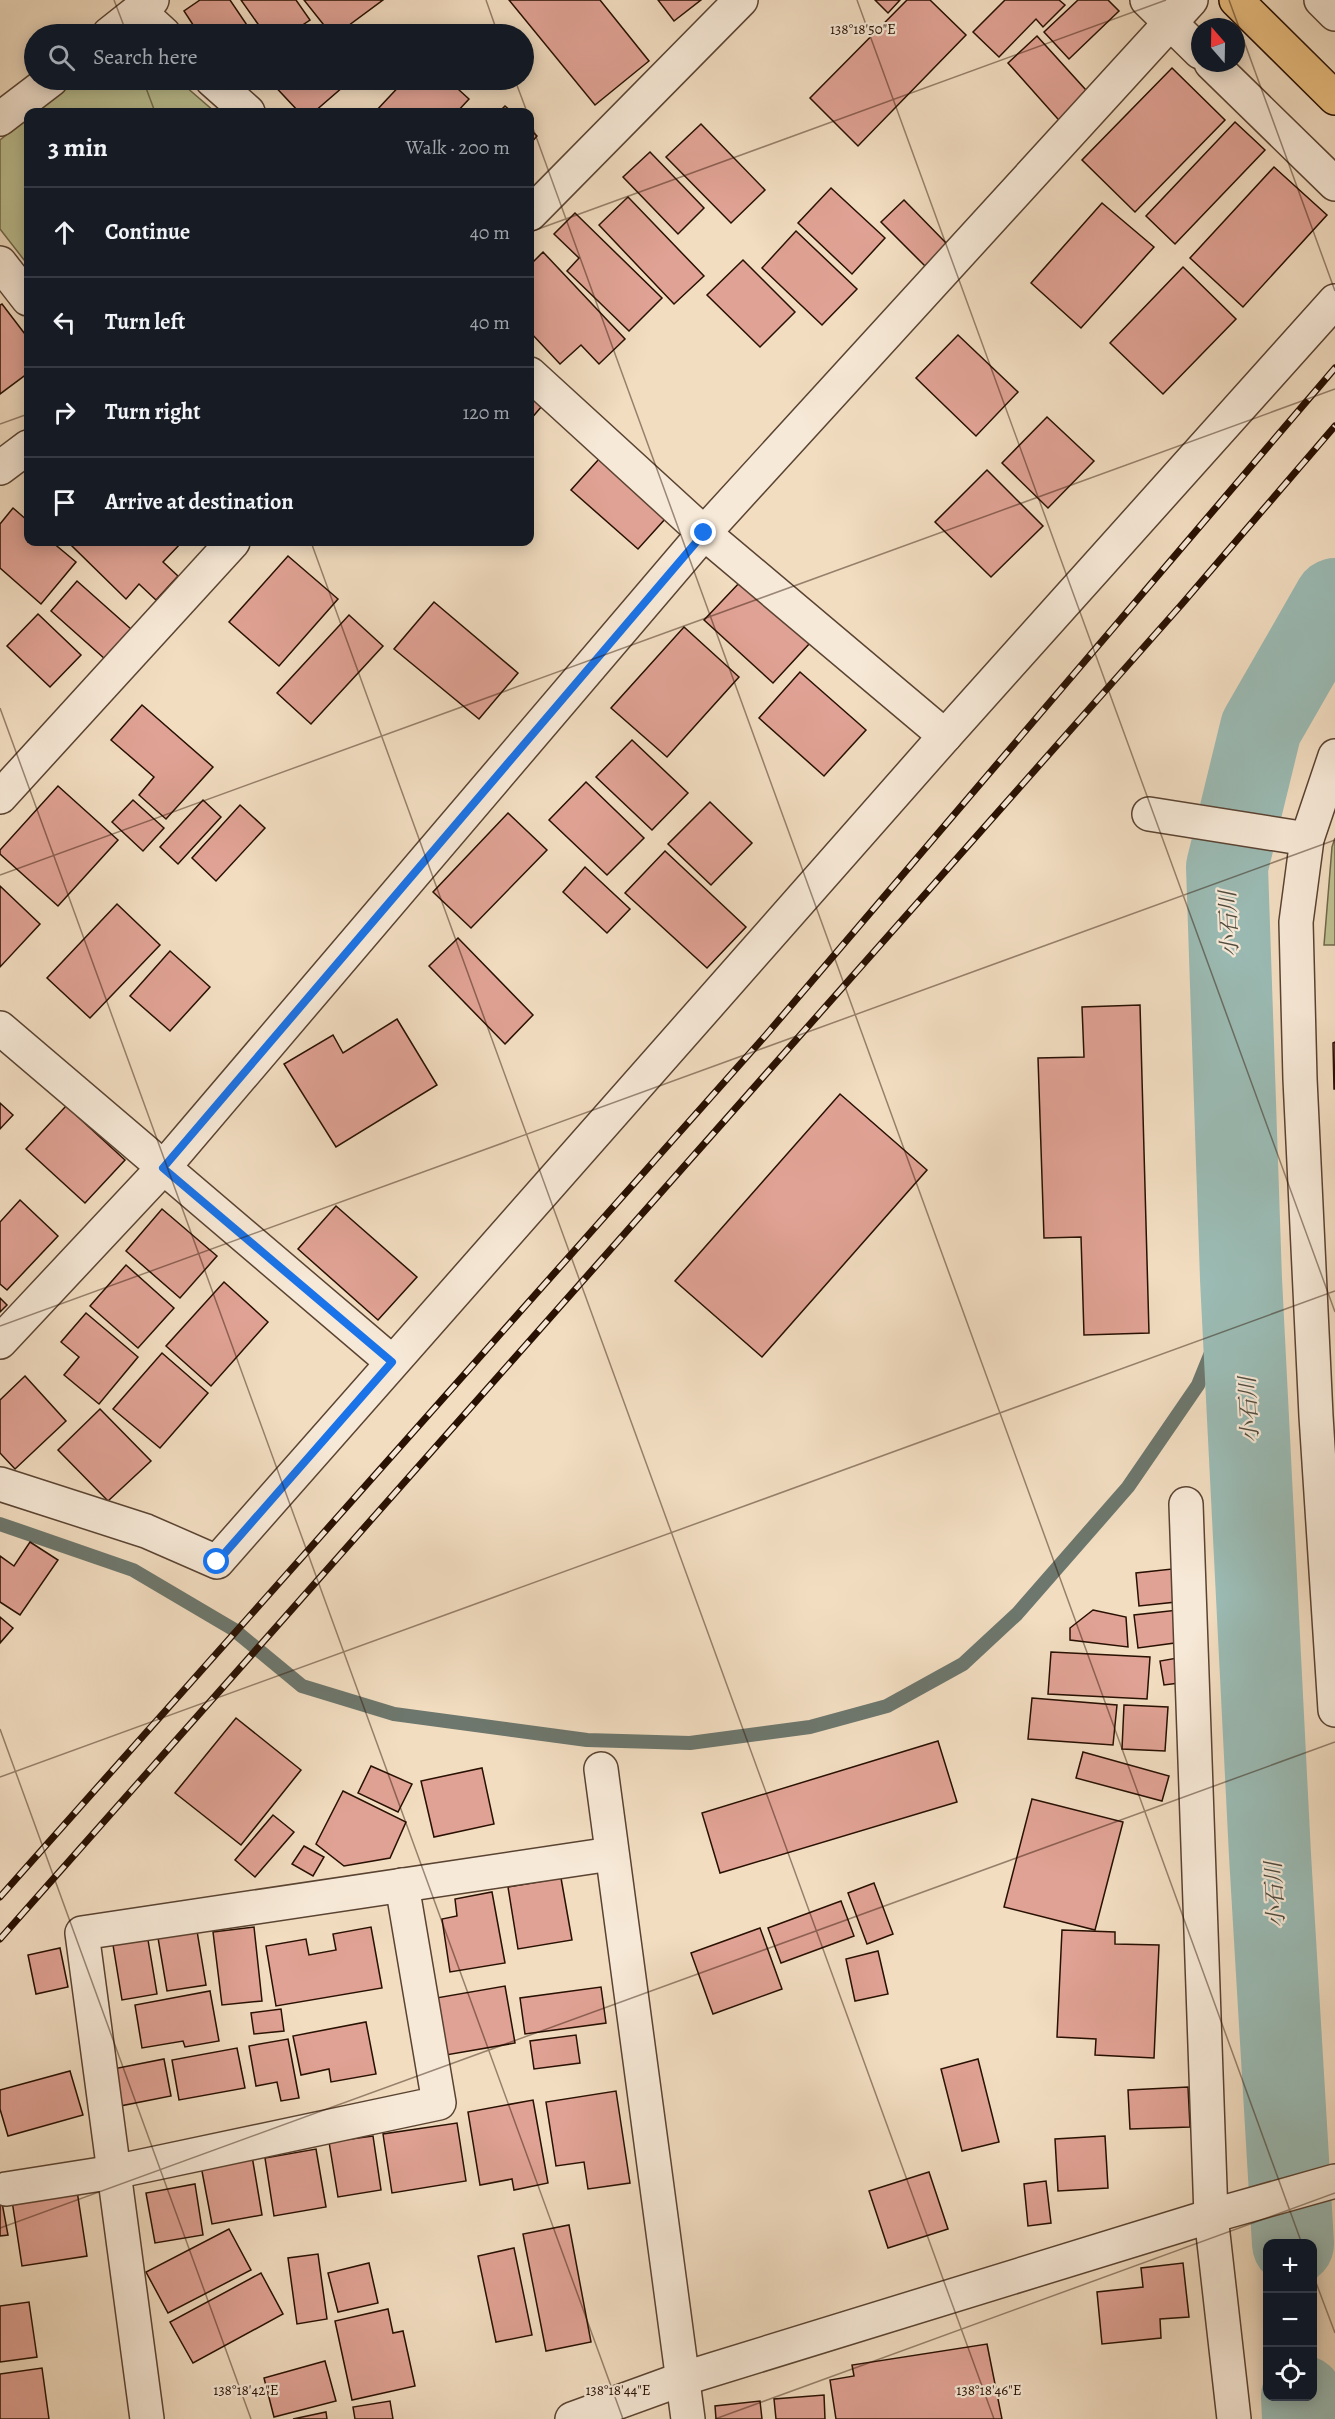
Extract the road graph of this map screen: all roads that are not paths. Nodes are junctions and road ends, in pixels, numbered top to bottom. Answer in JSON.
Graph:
{"nodes":[{"id":1,"x":741,"y":0,"type":"edge"},
{"id":2,"x":1147,"y":0,"type":"edge"},
{"id":3,"x":1236,"y":0,"type":"edge"},
{"id":4,"x":1321,"y":0,"type":"edge"},
{"id":5,"x":146,"y":5,"type":"edge"},
{"id":6,"x":1181,"y":11,"type":"edge"},
{"id":7,"x":1335,"y":14,"type":"edge"},
{"id":8,"x":122,"y":24,"type":"edge"},
{"id":9,"x":158,"y":24,"type":"edge"},
{"id":10,"x":1191,"y":33,"type":"edge"},
{"id":11,"x":1220,"y":72,"type":"edge"},
{"id":12,"x":38,"y":90,"type":"edge"},
{"id":13,"x":223,"y":90,"type":"edge"},
{"id":14,"x":1335,"y":98,"type":"edge"},
{"id":15,"x":244,"y":108,"type":"edge"},
{"id":16,"x":0,"y":119,"type":"edge"},
{"id":17,"x":1335,"y":184,"type":"edge"},
{"id":18,"x":534,"y":210,"type":"edge"},
{"id":19,"x":0,"y":263,"type":"edge"},
{"id":20,"x":24,"y":294,"type":"edge"},
{"id":21,"x":1335,"y":302,"type":"edge"},
{"id":22,"x":534,"y":378,"type":"edge"},
{"id":23,"x":24,"y":450,"type":"edge"},
{"id":24,"x":0,"y":468,"type":"edge"},
{"id":25,"x":704,"y":533,"type":"junction"},
{"id":26,"x":224,"y":546,"type":"edge"},
{"id":27,"x":945,"y":736,"type":"junction"},
{"id":28,"x":1335,"y":756,"type":"edge"},
{"id":29,"x":0,"y":797,"type":"edge"},
{"id":30,"x":1156,"y":815,"type":"dead end"},
{"id":31,"x":1296,"y":837,"type":"junction"},
{"id":32,"x":0,"y":1028,"type":"edge"},
{"id":33,"x":163,"y":1168,"type":"junction"},
{"id":34,"x":0,"y":1342,"type":"edge"},
{"id":35,"x":392,"y":1362,"type":"junction"},
{"id":36,"x":1325,"y":1415,"type":"edge"},
{"id":37,"x":0,"y":1484,"type":"edge"},
{"id":38,"x":1186,"y":1503,"type":"dead end"},
{"id":39,"x":1335,"y":1710,"type":"edge"},
{"id":40,"x":601,"y":1768,"type":"dead end"},
{"id":41,"x":611,"y":1854,"type":"junction"},
{"id":42,"x":402,"y":1885,"type":"junction"},
{"id":43,"x":114,"y":2172,"type":"junction"},
{"id":44,"x":1335,"y":2181,"type":"edge"},
{"id":45,"x":6,"y":2189,"type":"dead end"},
{"id":46,"x":1221,"y":2213,"type":"junction"},
{"id":47,"x":682,"y":2379,"type":"junction"},
{"id":48,"x":147,"y":2419,"type":"edge"},
{"id":49,"x":572,"y":2419,"type":"edge"},
{"id":50,"x":688,"y":2419,"type":"edge"},
{"id":51,"x":1234,"y":2419,"type":"edge"}],
"edges":[{"from":1,"to":18,"type":"street"},
{"from":2,"to":6,"type":"street"},
{"from":3,"to":14,"type":"main road"},
{"from":4,"to":7,"type":"street"},
{"from":5,"to":8,"type":"street"},
{"from":5,"to":9,"type":"street"},
{"from":6,"to":10,"type":"street"},
{"from":6,"to":25,"type":"street"},
{"from":11,"to":17,"type":"street"},
{"from":12,"to":16,"type":"street"},
{"from":13,"to":15,"type":"street"},
{"from":19,"to":20,"type":"street"},
{"from":21,"to":27,"type":"street"},
{"from":22,"to":25,"type":"street"},
{"from":23,"to":24,"type":"street"},
{"from":25,"to":27,"type":"street"},
{"from":25,"to":33,"type":"street"},
{"from":26,"to":29,"type":"street"},
{"from":27,"to":35,"type":"street"},
{"from":28,"to":31,"type":"street"},
{"from":30,"to":31,"type":"street"},
{"from":31,"to":36,"type":"street"},
{"from":32,"to":33,"type":"street"},
{"from":33,"to":34,"type":"street"},
{"from":33,"to":35,"type":"street"},
{"from":35,"to":37,"type":"street"},
{"from":36,"to":39,"type":"street"},
{"from":38,"to":46,"type":"street"},
{"from":40,"to":41,"type":"street"},
{"from":41,"to":42,"type":"street"},
{"from":41,"to":47,"type":"street"},
{"from":42,"to":43,"type":"street"},
{"from":42,"to":43,"type":"street"},
{"from":43,"to":45,"type":"street"},
{"from":43,"to":48,"type":"street"},
{"from":44,"to":46,"type":"street"},
{"from":46,"to":47,"type":"street"},
{"from":46,"to":51,"type":"street"},
{"from":47,"to":49,"type":"street"},
{"from":47,"to":50,"type":"street"}]}
